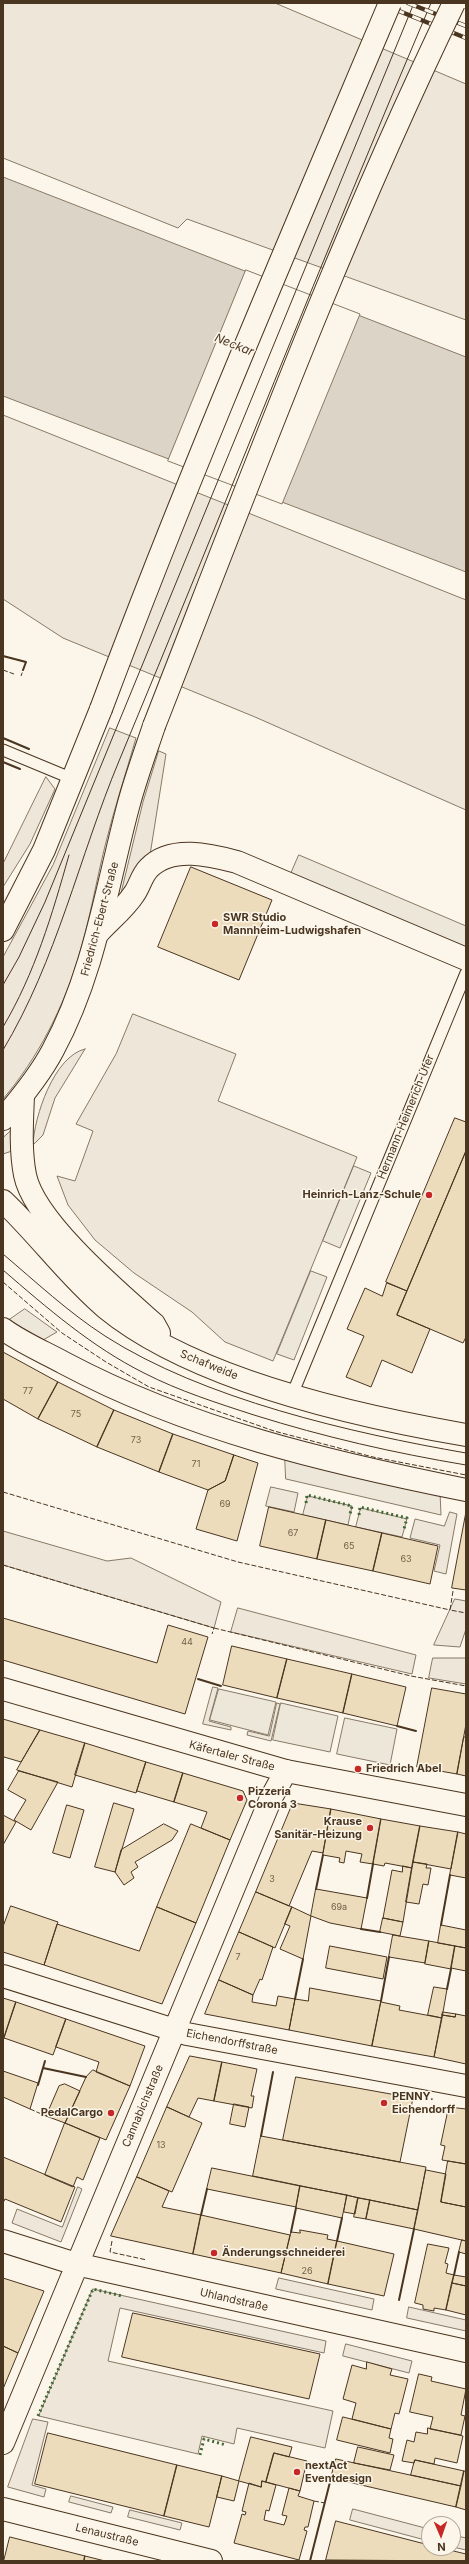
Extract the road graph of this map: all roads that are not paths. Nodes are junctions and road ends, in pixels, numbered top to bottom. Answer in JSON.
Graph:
{"nodes":[{"id":1,"x":390,"y":3,"type":"edge"},
{"id":2,"x":454,"y":3,"type":"edge"},
{"id":3,"x":3,"y":750,"type":"edge"},
{"id":4,"x":73,"y":779,"type":"junction"},
{"id":5,"x":3,"y":930,"type":"edge"},
{"id":6,"x":99,"y":932,"type":"junction"},
{"id":7,"x":466,"y":959,"type":"edge"},
{"id":8,"x":466,"y":973,"type":"edge"},
{"id":9,"x":23,"y":1096,"type":"junction"},
{"id":10,"x":3,"y":1119,"type":"edge"},
{"id":11,"x":3,"y":1201,"type":"edge"},
{"id":12,"x":3,"y":1330,"type":"edge"},
{"id":13,"x":166,"y":1347,"type":"junction"},
{"id":14,"x":292,"y":1395,"type":"junction"},
{"id":15,"x":466,"y":1435,"type":"edge"},
{"id":16,"x":466,"y":1490,"type":"edge"},
{"id":17,"x":3,"y":1689,"type":"edge"},
{"id":18,"x":286,"y":1771,"type":"junction"},
{"id":19,"x":466,"y":1805,"type":"edge"},
{"id":20,"x":3,"y":1976,"type":"edge"},
{"id":21,"x":175,"y":2031,"type":"junction"},
{"id":22,"x":466,"y":2086,"type":"edge"},
{"id":23,"x":3,"y":2241,"type":"edge"},
{"id":24,"x":76,"y":2264,"type":"junction"},
{"id":25,"x":466,"y":2351,"type":"edge"},
{"id":26,"x":3,"y":2443,"type":"edge"},
{"id":27,"x":3,"y":2509,"type":"edge"},
{"id":28,"x":211,"y":2561,"type":"edge"}],
"edges":[{"from":1,"to":4,"type":"main road","bridge":true},
{"from":2,"to":6,"type":"main road","name":"Friedrich-Ebert-Straße","bridge":true},
{"from":3,"to":4,"type":"lane"},
{"from":4,"to":5,"type":"main road"},
{"from":6,"to":7,"type":"main road"},
{"from":6,"to":9,"type":"main road","name":"Friedrich-Ebert-Straße"},
{"from":8,"to":14,"type":"lane","name":"Hermann-Heimerich-Ufer"},
{"from":9,"to":10,"type":"main road","name":"Friedrich-Ebert-Straße"},
{"from":9,"to":13,"type":"main road"},
{"from":11,"to":13,"type":"main road","name":"Schafweide"},
{"from":12,"to":16,"type":"main road"},
{"from":13,"to":14,"type":"main road","name":"Schafweide"},
{"from":14,"to":15,"type":"main road","name":"Schafweide"},
{"from":17,"to":18,"type":"main road","name":"Käfertaler Straße"},
{"from":18,"to":19,"type":"main road","name":"Käfertaler Straße"},
{"from":18,"to":21,"type":"main road","name":"Cannabichstraße"},
{"from":20,"to":21,"type":"main road","name":"Eichendorffstraße"},
{"from":21,"to":22,"type":"main road","name":"Eichendorffstraße"},
{"from":21,"to":24,"type":"main road","name":"Cannabichstraße"},
{"from":23,"to":24,"type":"main road","name":"Uhlandstraße"},
{"from":24,"to":25,"type":"main road","name":"Uhlandstraße"},
{"from":24,"to":26,"type":"main road","name":"Cannabichstraße"},
{"from":27,"to":28,"type":"main road","name":"Lenaustraße"}]}
